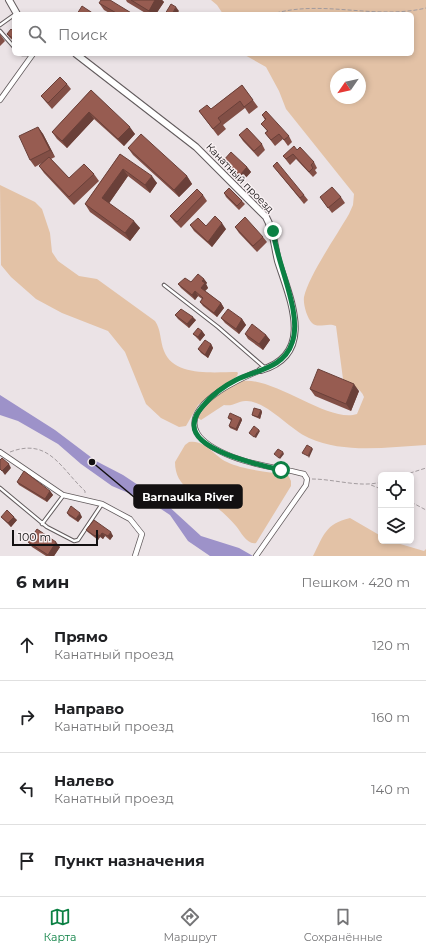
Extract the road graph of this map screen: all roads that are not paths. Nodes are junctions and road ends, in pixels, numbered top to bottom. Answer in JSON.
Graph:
{"nodes":[{"id":1,"x":9,"y":0,"type":"edge"},
{"id":2,"x":15,"y":12,"type":"edge"},
{"id":3,"x":12,"y":16,"type":"edge"},
{"id":4,"x":0,"y":24,"type":"edge"},
{"id":5,"x":0,"y":31,"type":"edge"},
{"id":6,"x":12,"y":45,"type":"edge"},
{"id":7,"x":32,"y":56,"type":"edge"},
{"id":8,"x":79,"y":56,"type":"edge"},
{"id":9,"x":0,"y":100,"type":"edge"},
{"id":10,"x":164,"y":284,"type":"dead end"},
{"id":11,"x":263,"y":369,"type":"junction"},
{"id":12,"x":2,"y":453,"type":"edge"},
{"id":13,"x":0,"y":488,"type":"edge"},
{"id":14,"x":63,"y":495,"type":"junction"},
{"id":15,"x":102,"y":504,"type":"junction"},
{"id":16,"x":42,"y":524,"type":"junction"},
{"id":17,"x":257,"y":555,"type":"edge"},
{"id":18,"x":135,"y":556,"type":"edge"}],
"edges":[{"from":1,"to":2,"type":"street"},
{"from":3,"to":4,"type":"lane"},
{"from":5,"to":6,"type":"lane"},
{"from":7,"to":9,"type":"street"},
{"from":8,"to":11,"type":"street","name":"Канатный проезд"},
{"from":10,"to":11,"type":"lane"},
{"from":11,"to":17,"type":"street","name":"Канатный проезд"},
{"from":12,"to":14,"type":"street"},
{"from":13,"to":16,"type":"lane"},
{"from":14,"to":15,"type":"street"},
{"from":14,"to":16,"type":"lane"},
{"from":15,"to":16,"type":"lane"},
{"from":15,"to":18,"type":"street"}]}
